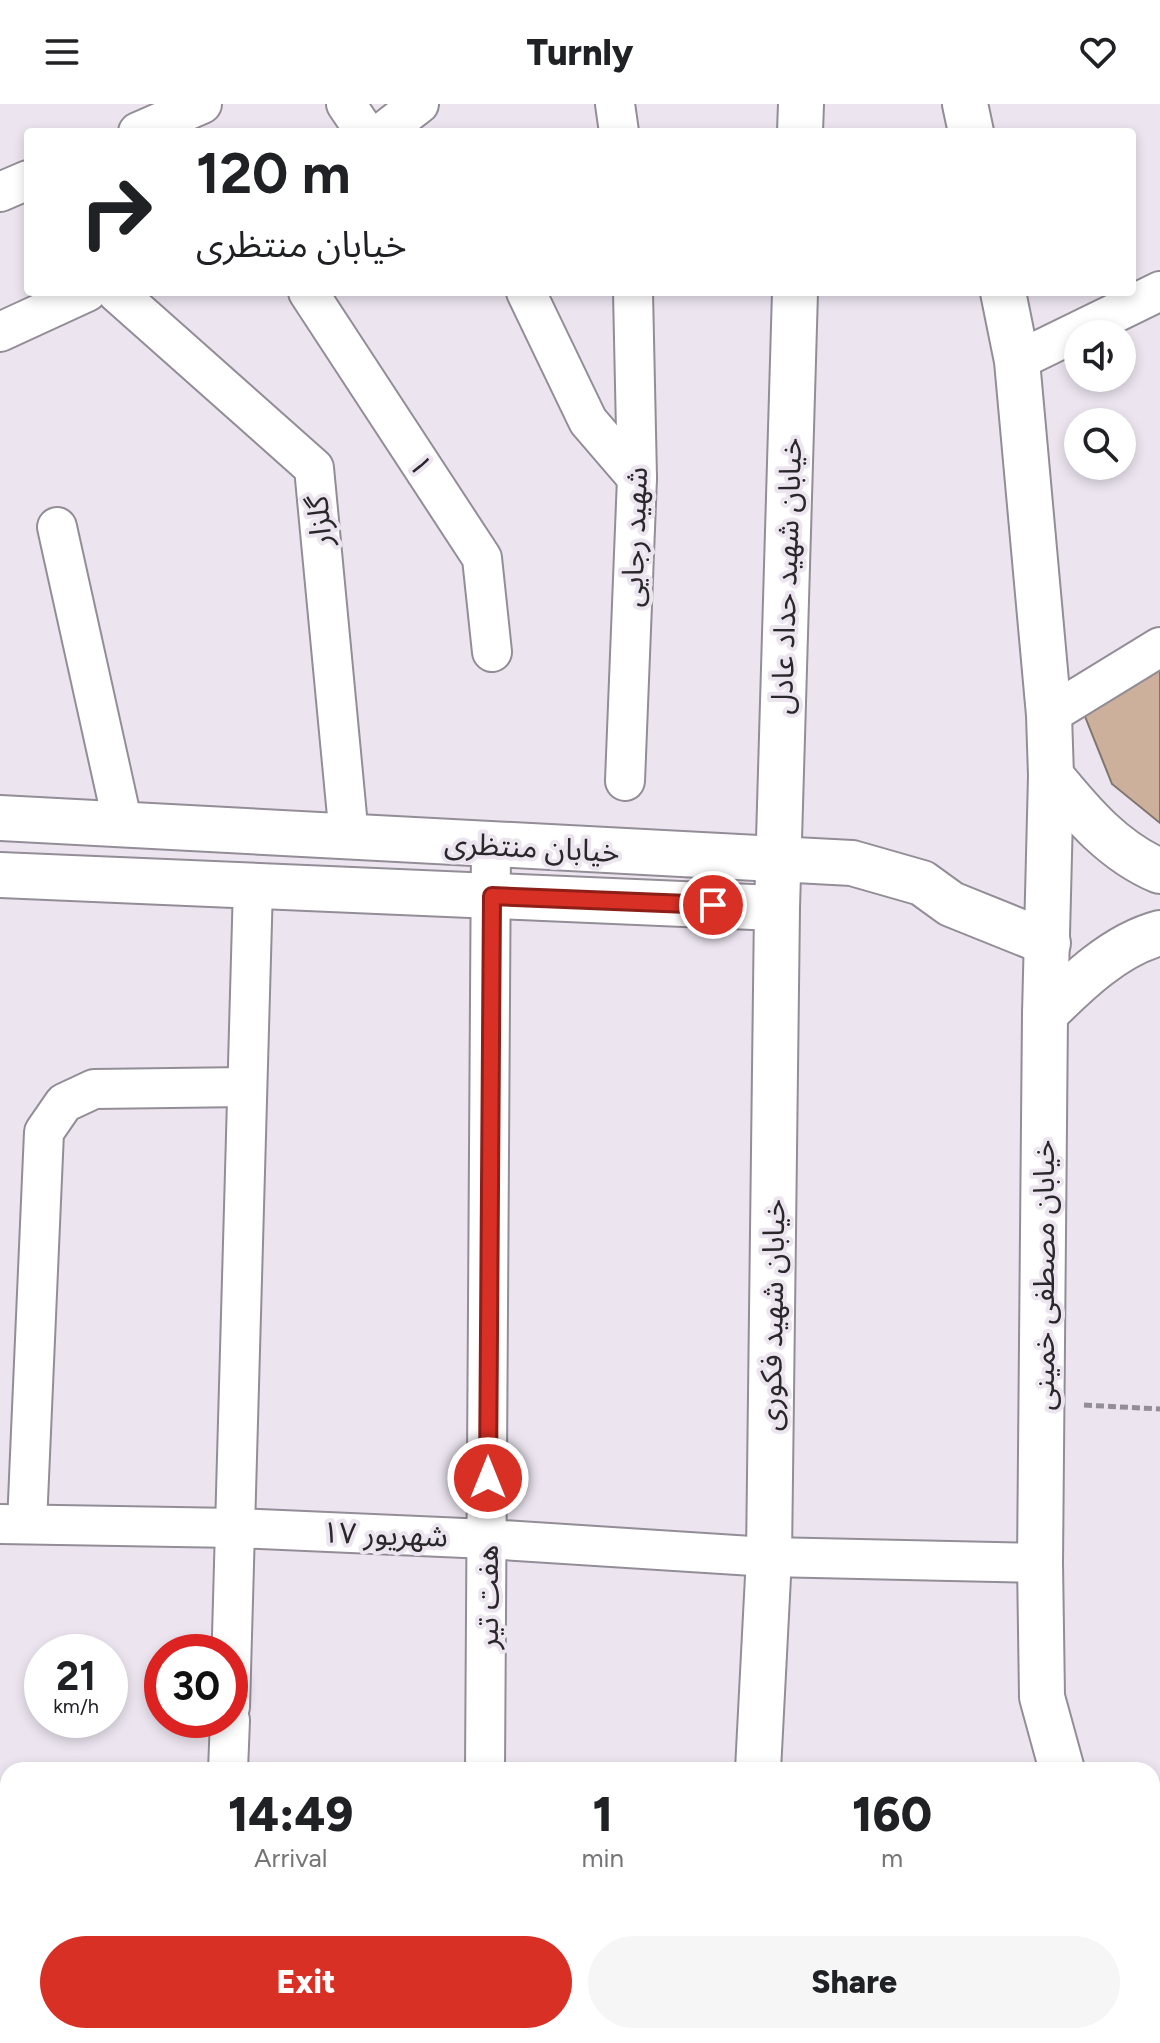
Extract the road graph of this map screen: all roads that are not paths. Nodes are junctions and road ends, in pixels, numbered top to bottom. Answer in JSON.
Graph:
{"nodes":[{"id":1,"x":202,"y":104,"type":"edge"},
{"id":2,"x":346,"y":104,"type":"edge"},
{"id":3,"x":615,"y":104,"type":"edge"},
{"id":4,"x":801,"y":104,"type":"edge"},
{"id":5,"x":965,"y":104,"type":"edge"},
{"id":6,"x":423,"y":114,"type":"edge"},
{"id":7,"x":147,"y":128,"type":"edge"},
{"id":8,"x":362,"y":128,"type":"edge"},
{"id":9,"x":392,"y":128,"type":"edge"},
{"id":10,"x":618,"y":128,"type":"edge"},
{"id":11,"x":800,"y":128,"type":"edge"},
{"id":12,"x":970,"y":128,"type":"edge"},
{"id":13,"x":24,"y":182,"type":"edge"},
{"id":14,"x":0,"y":192,"type":"edge"},
{"id":15,"x":1160,"y":291,"type":"edge"},
{"id":16,"x":78,"y":296,"type":"edge"},
{"id":17,"x":120,"y":296,"type":"edge"},
{"id":18,"x":311,"y":296,"type":"edge"},
{"id":19,"x":528,"y":296,"type":"edge"},
{"id":20,"x":633,"y":296,"type":"edge"},
{"id":21,"x":795,"y":296,"type":"edge"},
{"id":22,"x":1004,"y":296,"type":"edge"},
{"id":23,"x":0,"y":332,"type":"edge"},
{"id":24,"x":1017,"y":361,"type":"junction"},
{"id":25,"x":637,"y":478,"type":"junction"},
{"id":26,"x":57,"y":527,"type":"dead end"},
{"id":27,"x":1160,"y":647,"type":"edge"},
{"id":28,"x":492,"y":652,"type":"dead end"},
{"id":29,"x":1049,"y":715,"type":"junction"},
{"id":30,"x":1051,"y":776,"type":"junction"},
{"id":31,"x":625,"y":781,"type":"dead end"},
{"id":32,"x":0,"y":818,"type":"edge"},
{"id":33,"x":123,"y":825,"type":"junction"},
{"id":34,"x":349,"y":837,"type":"junction"},
{"id":35,"x":491,"y":844,"type":"junction"},
{"id":36,"x":778,"y":860,"type":"junction"},
{"id":37,"x":1160,"y":871,"type":"edge"},
{"id":38,"x":0,"y":875,"type":"edge"},
{"id":39,"x":253,"y":886,"type":"junction"},
{"id":40,"x":492,"y":896,"type":"junction"},
{"id":41,"x":777,"y":908,"type":"junction"},
{"id":42,"x":1160,"y":933,"type":"edge"},
{"id":43,"x":1048,"y":943,"type":"junction"},
{"id":44,"x":1045,"y":1014,"type":"junction"},
{"id":45,"x":247,"y":1087,"type":"junction"},
{"id":46,"x":13,"y":1524,"type":"edge"},
{"id":47,"x":235,"y":1528,"type":"junction"},
{"id":48,"x":487,"y":1539,"type":"junction"},
{"id":49,"x":769,"y":1557,"type":"junction"},
{"id":50,"x":1040,"y":1563,"type":"junction"},
{"id":51,"x":232,"y":1634,"type":"edge"},
{"id":52,"x":229,"y":1738,"type":"edge"},
{"id":53,"x":228,"y":1762,"type":"edge"},
{"id":54,"x":485,"y":1762,"type":"edge"},
{"id":55,"x":758,"y":1762,"type":"edge"},
{"id":56,"x":1060,"y":1762,"type":"edge"}],
"edges":[{"from":1,"to":7,"type":"street"},
{"from":2,"to":8,"type":"street"},
{"from":3,"to":10,"type":"street"},
{"from":4,"to":11,"type":"main road"},
{"from":5,"to":12,"type":"main road"},
{"from":6,"to":9,"type":"street"},
{"from":13,"to":14,"type":"street"},
{"from":15,"to":24,"type":"street"},
{"from":16,"to":23,"type":"street"},
{"from":17,"to":34,"type":"street","name":"گلزار"},
{"from":18,"to":28,"type":"street","name":"۱"},
{"from":19,"to":25,"type":"street"},
{"from":20,"to":25,"type":"street","name":"شهید رجایی"},
{"from":21,"to":36,"type":"main road","name":"خیابان شهید حداد عادل"},
{"from":22,"to":24,"type":"main road"},
{"from":24,"to":29,"type":"main road"},
{"from":25,"to":31,"type":"street","name":"شهید رجایی"},
{"from":26,"to":33,"type":"street"},
{"from":27,"to":29,"type":"street"},
{"from":29,"to":30,"type":"main road"},
{"from":30,"to":37,"type":"main road"},
{"from":30,"to":43,"type":"main road","name":"خیابان مصطفی خمینی"},
{"from":32,"to":33,"type":"main road","name":"خیابان منتظری"},
{"from":33,"to":34,"type":"main road","name":"خیابان منتظری"},
{"from":34,"to":35,"type":"main road","name":"خیابان منتظری"},
{"from":35,"to":36,"type":"main road","name":"خیابان منتظری"},
{"from":35,"to":40,"type":"street","name":"هفت تیر"},
{"from":36,"to":41,"type":"main road","name":"خیابان شهید فکوری"},
{"from":36,"to":43,"type":"main road","name":"خیابان منتظری"},
{"from":38,"to":39,"type":"main road","name":"خیابان منتظری"},
{"from":39,"to":40,"type":"main road","name":"خیابان منتظری"},
{"from":39,"to":45,"type":"street"},
{"from":40,"to":41,"type":"main road","name":"خیابان منتظری"},
{"from":40,"to":48,"type":"street","name":"هفت تیر"},
{"from":41,"to":49,"type":"main road","name":"خیابان شهید فکوری"},
{"from":42,"to":44,"type":"main road"},
{"from":43,"to":44,"type":"main road","name":"خیابان مصطفی خمینی"},
{"from":44,"to":50,"type":"main road","name":"خیابان مصطفی خمینی"},
{"from":45,"to":46,"type":"street"},
{"from":45,"to":47,"type":"street"},
{"from":46,"to":47,"type":"street","name":"۱۷ شهریور"},
{"from":47,"to":48,"type":"street","name":"۱۷ شهریور"},
{"from":47,"to":51,"type":"street"},
{"from":48,"to":49,"type":"street","name":"۱۷ شهریور"},
{"from":48,"to":54,"type":"street","name":"هفت تیر"},
{"from":49,"to":50,"type":"street","name":"۱۷ شهریور"},
{"from":49,"to":55,"type":"main road","name":"خیابان شهید فکوری"},
{"from":50,"to":56,"type":"main road","name":"خیابان مصطفی خمینی"},
{"from":52,"to":53,"type":"street"}]}
